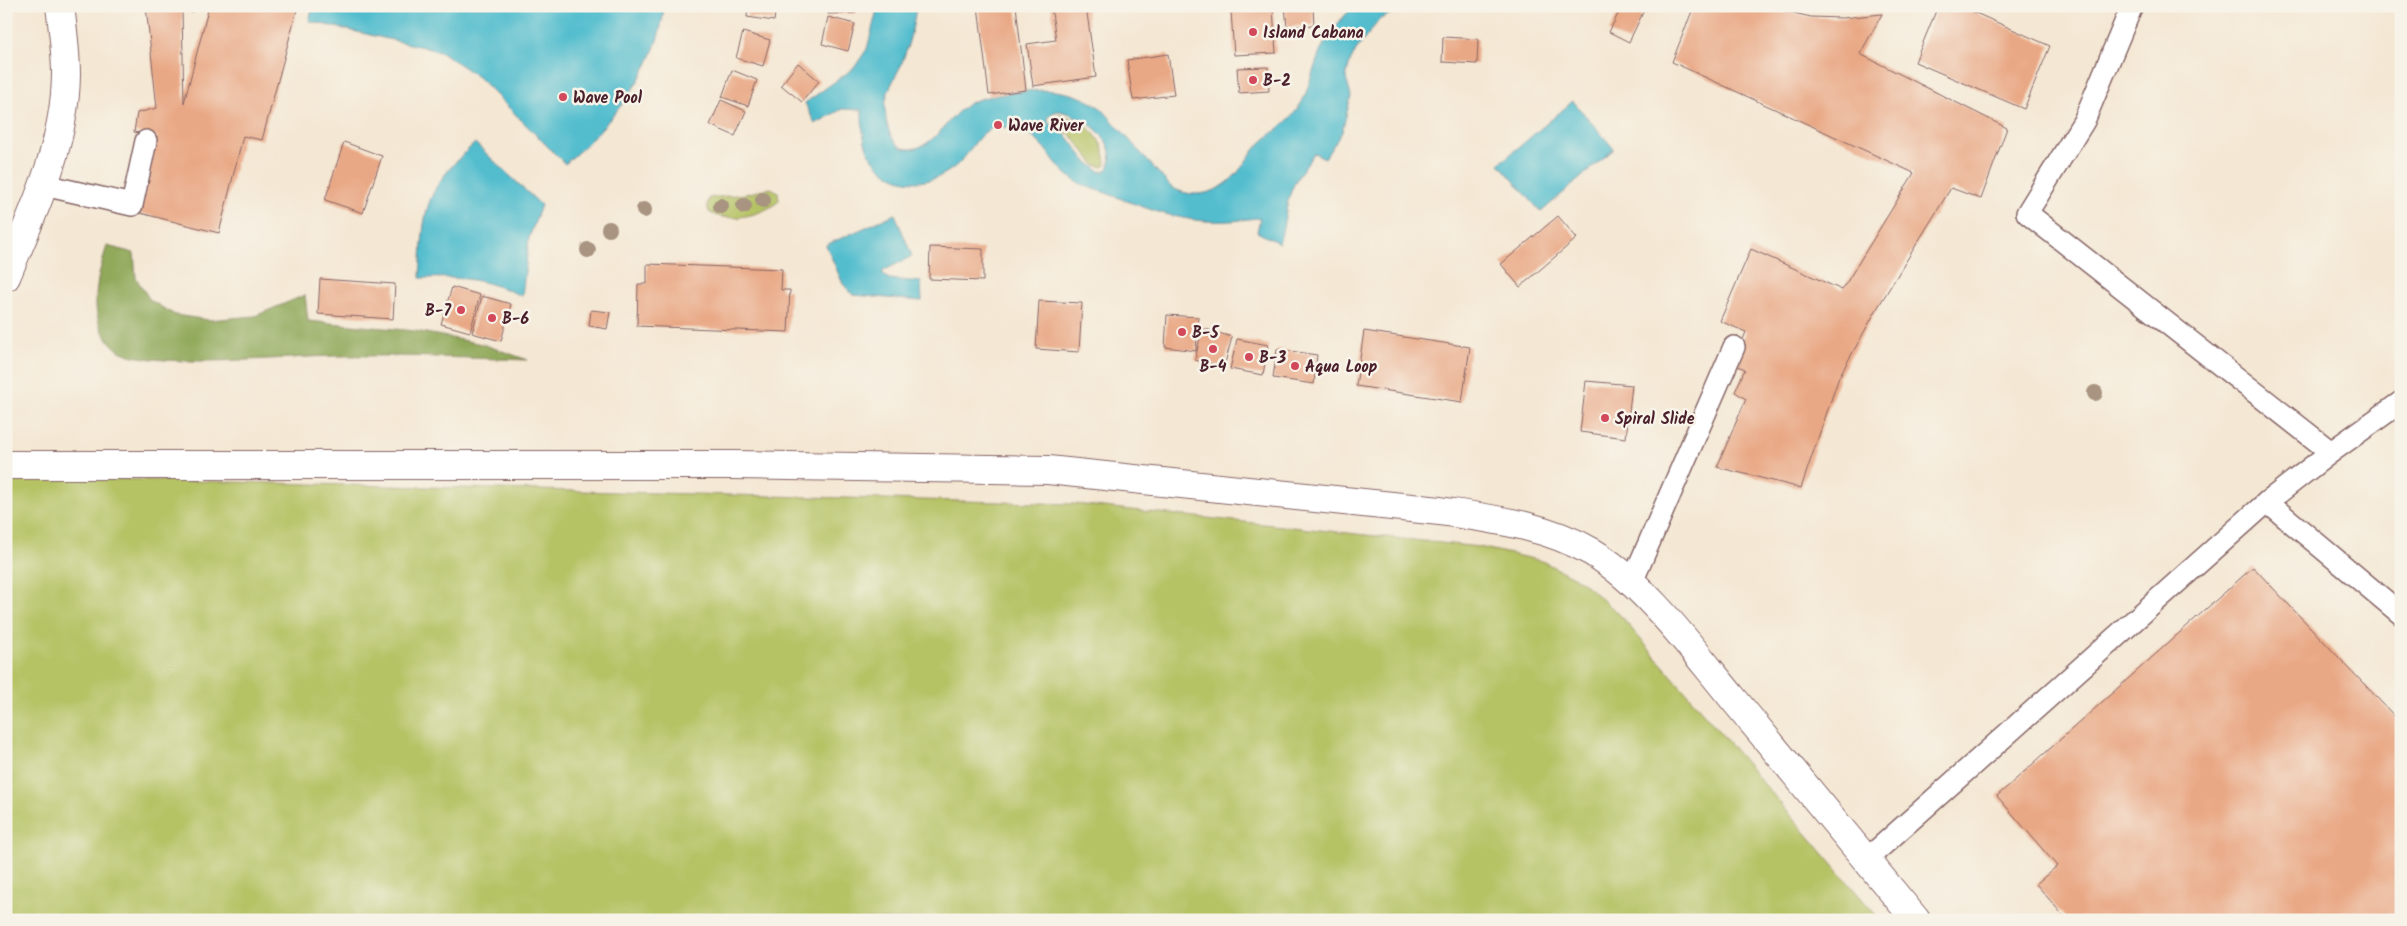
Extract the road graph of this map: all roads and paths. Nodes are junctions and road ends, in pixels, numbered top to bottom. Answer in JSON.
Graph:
{"nodes":[{"id":1,"x":60,"y":6,"type":"edge"},
{"id":2,"x":2132,"y":6,"type":"edge"},
{"id":3,"x":146,"y":141,"type":"dead end"},
{"id":4,"x":44,"y":185,"type":"junction"},
{"id":5,"x":6,"y":277,"type":"edge"},
{"id":6,"x":1734,"y":347,"type":"dead end"},
{"id":7,"x":2401,"y":402,"type":"edge"},
{"id":8,"x":2331,"y":452,"type":"junction"},
{"id":9,"x":6,"y":465,"type":"edge"},
{"id":10,"x":2267,"y":502,"type":"junction"},
{"id":11,"x":1632,"y":582,"type":"junction"},
{"id":12,"x":2401,"y":614,"type":"edge"},
{"id":13,"x":1866,"y":860,"type":"junction"},
{"id":14,"x":1916,"y":920,"type":"edge"}],
"edges":[{"from":1,"to":4,"type":"street"},
{"from":2,"to":8,"type":"lane"},
{"from":3,"to":4,"type":"lane"},
{"from":4,"to":5,"type":"street"},
{"from":6,"to":11,"type":"lane"},
{"from":7,"to":8,"type":"lane"},
{"from":8,"to":10,"type":"lane"},
{"from":9,"to":11,"type":"street"},
{"from":10,"to":12,"type":"lane"},
{"from":10,"to":13,"type":"lane"},
{"from":11,"to":13,"type":"street"},
{"from":13,"to":14,"type":"street"}]}
